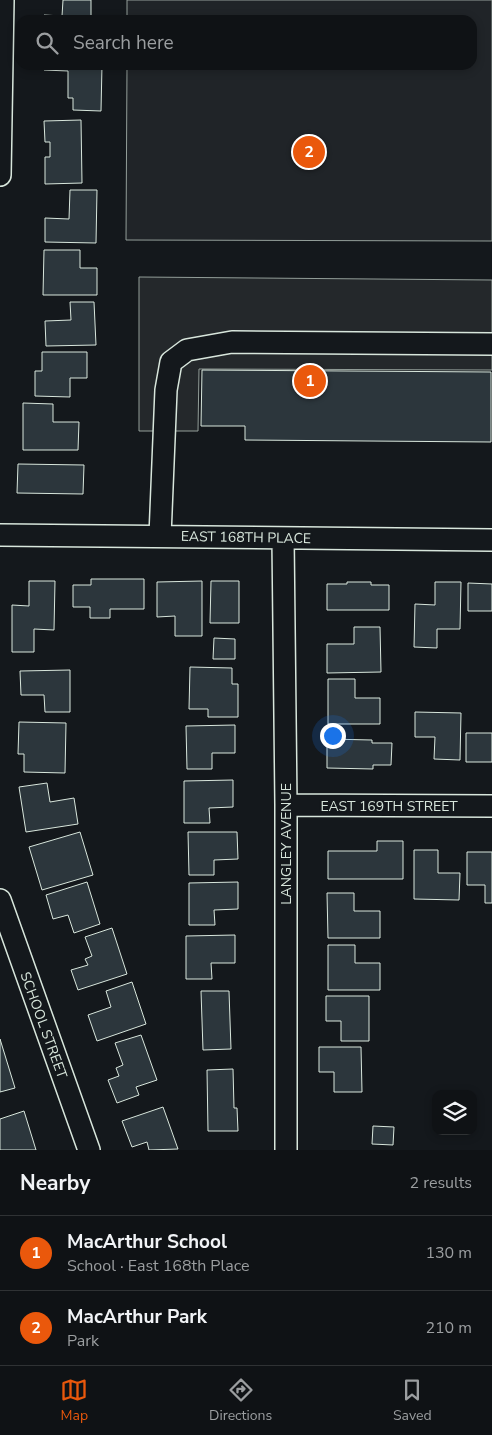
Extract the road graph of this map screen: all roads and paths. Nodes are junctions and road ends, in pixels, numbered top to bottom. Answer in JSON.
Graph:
{"nodes":[{"id":1,"x":3,"y":0,"type":"edge"},
{"id":2,"x":0,"y":164,"type":"edge"},
{"id":3,"x":492,"y":344,"type":"edge"},
{"id":4,"x":0,"y":535,"type":"edge"},
{"id":5,"x":160,"y":536,"type":"junction"},
{"id":6,"x":283,"y":538,"type":"junction"},
{"id":7,"x":492,"y":540,"type":"edge"},
{"id":8,"x":286,"y":805,"type":"junction"},
{"id":9,"x":492,"y":806,"type":"edge"},
{"id":10,"x":0,"y":900,"type":"edge"},
{"id":11,"x":89,"y":1150,"type":"edge"},
{"id":12,"x":286,"y":1150,"type":"edge"}],
"edges":[{"from":1,"to":2,"type":"street"},
{"from":3,"to":5,"type":"street"},
{"from":4,"to":5,"type":"street","name":"EAST 168TH PLACE"},
{"from":5,"to":6,"type":"street","name":"EAST 168TH PLACE"},
{"from":6,"to":7,"type":"street","name":"EAST 168TH PLACE"},
{"from":6,"to":8,"type":"street","name":"LANGLEY AVENUE"},
{"from":8,"to":9,"type":"street","name":"EAST 169TH STREET"},
{"from":8,"to":12,"type":"street","name":"LANGLEY AVENUE"},
{"from":10,"to":11,"type":"street","name":"SCHOOL STREET"}]}
